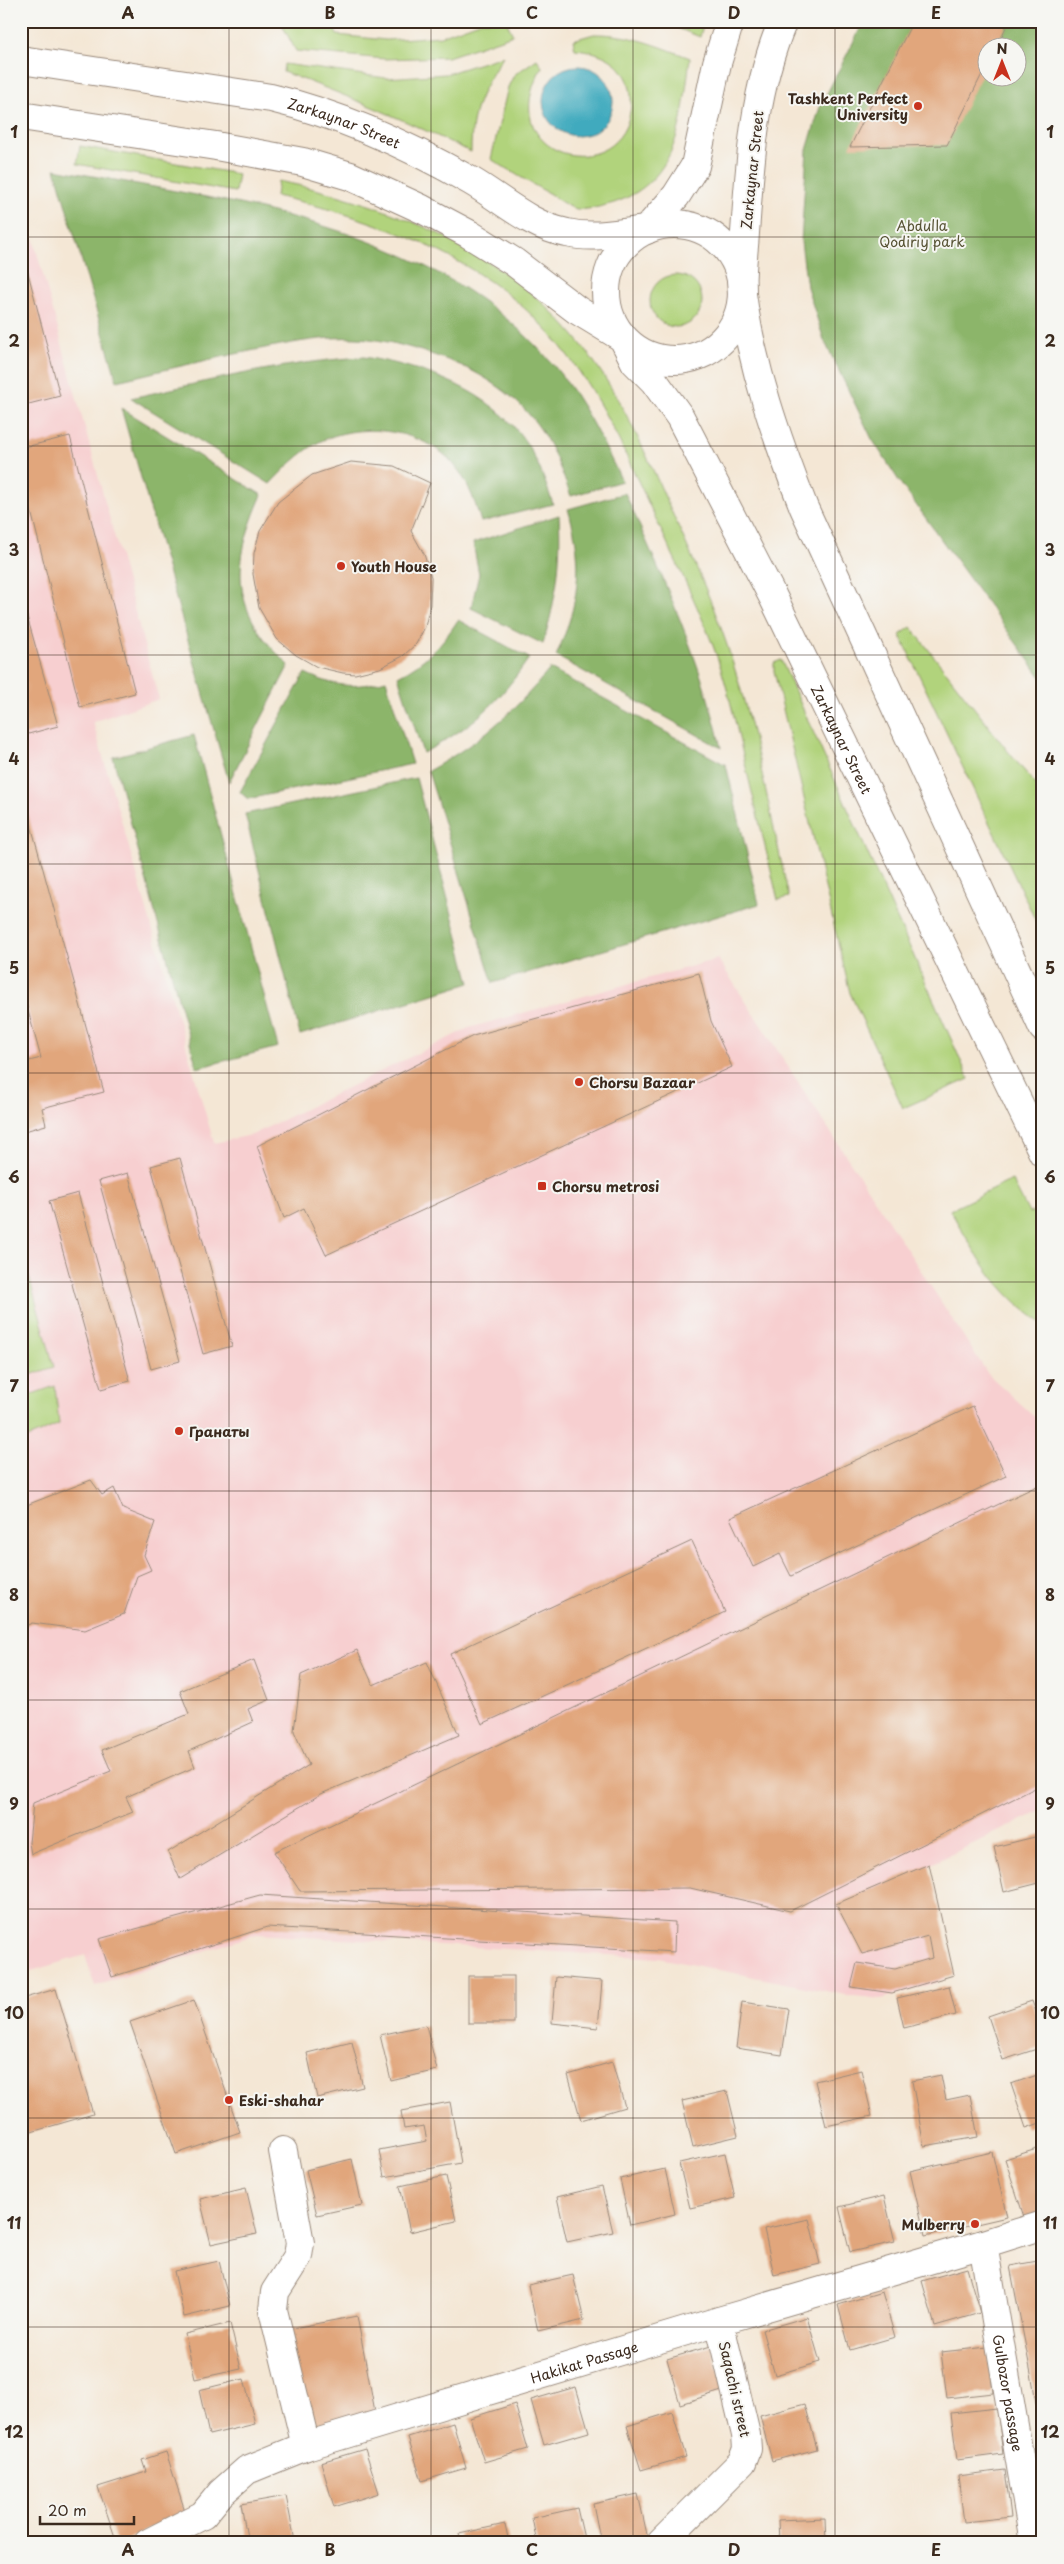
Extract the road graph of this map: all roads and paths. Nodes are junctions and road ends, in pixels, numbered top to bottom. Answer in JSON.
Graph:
{"nodes":[{"id":1,"x":730,"y":21,"type":"edge"},
{"id":2,"x":783,"y":21,"type":"edge"},
{"id":3,"x":21,"y":60,"type":"edge"},
{"id":4,"x":21,"y":116,"type":"edge"},
{"id":5,"x":646,"y":230,"type":"junction"},
{"id":6,"x":742,"y":292,"type":"junction"},
{"id":7,"x":623,"y":338,"type":"junction"},
{"id":8,"x":1043,"y":1028,"type":"edge"},
{"id":9,"x":1043,"y":1153,"type":"edge"},
{"id":10,"x":283,"y":2151,"type":"dead end"},
{"id":11,"x":1043,"y":2225,"type":"edge"},
{"id":12,"x":983,"y":2244,"type":"junction"},
{"id":13,"x":719,"y":2321,"type":"junction"},
{"id":14,"x":306,"y":2446,"type":"junction"},
{"id":15,"x":148,"y":2543,"type":"edge"},
{"id":16,"x":661,"y":2543,"type":"edge"},
{"id":17,"x":1034,"y":2543,"type":"edge"}],
"edges":[{"from":1,"to":5,"type":"main road","name":"Zarkaynar Street"},
{"from":2,"to":6,"type":"main road","name":"Zarkaynar Street"},
{"from":3,"to":5,"type":"main road","name":"Zarkaynar Street"},
{"from":4,"to":7,"type":"main road","name":"Zarkaynar Street"},
{"from":5,"to":6,"type":"main road","name":"Zarkaynar Street"},
{"from":5,"to":7,"type":"main road","name":"Zarkaynar Street"},
{"from":6,"to":7,"type":"main road","name":"Zarkaynar Street"},
{"from":6,"to":8,"type":"main road","name":"Zarkaynar Street"},
{"from":7,"to":9,"type":"main road","name":"Zarkaynar Street"},
{"from":10,"to":14,"type":"main road"},
{"from":11,"to":12,"type":"main road","name":"Hakikat Passage"},
{"from":12,"to":13,"type":"main road","name":"Hakikat Passage"},
{"from":12,"to":17,"type":"main road","name":"Gulbozor passage"},
{"from":13,"to":14,"type":"main road","name":"Hakikat Passage"},
{"from":13,"to":16,"type":"main road","name":"Saqachi street"},
{"from":14,"to":15,"type":"main road","name":"Hakikat Passage"}]}
